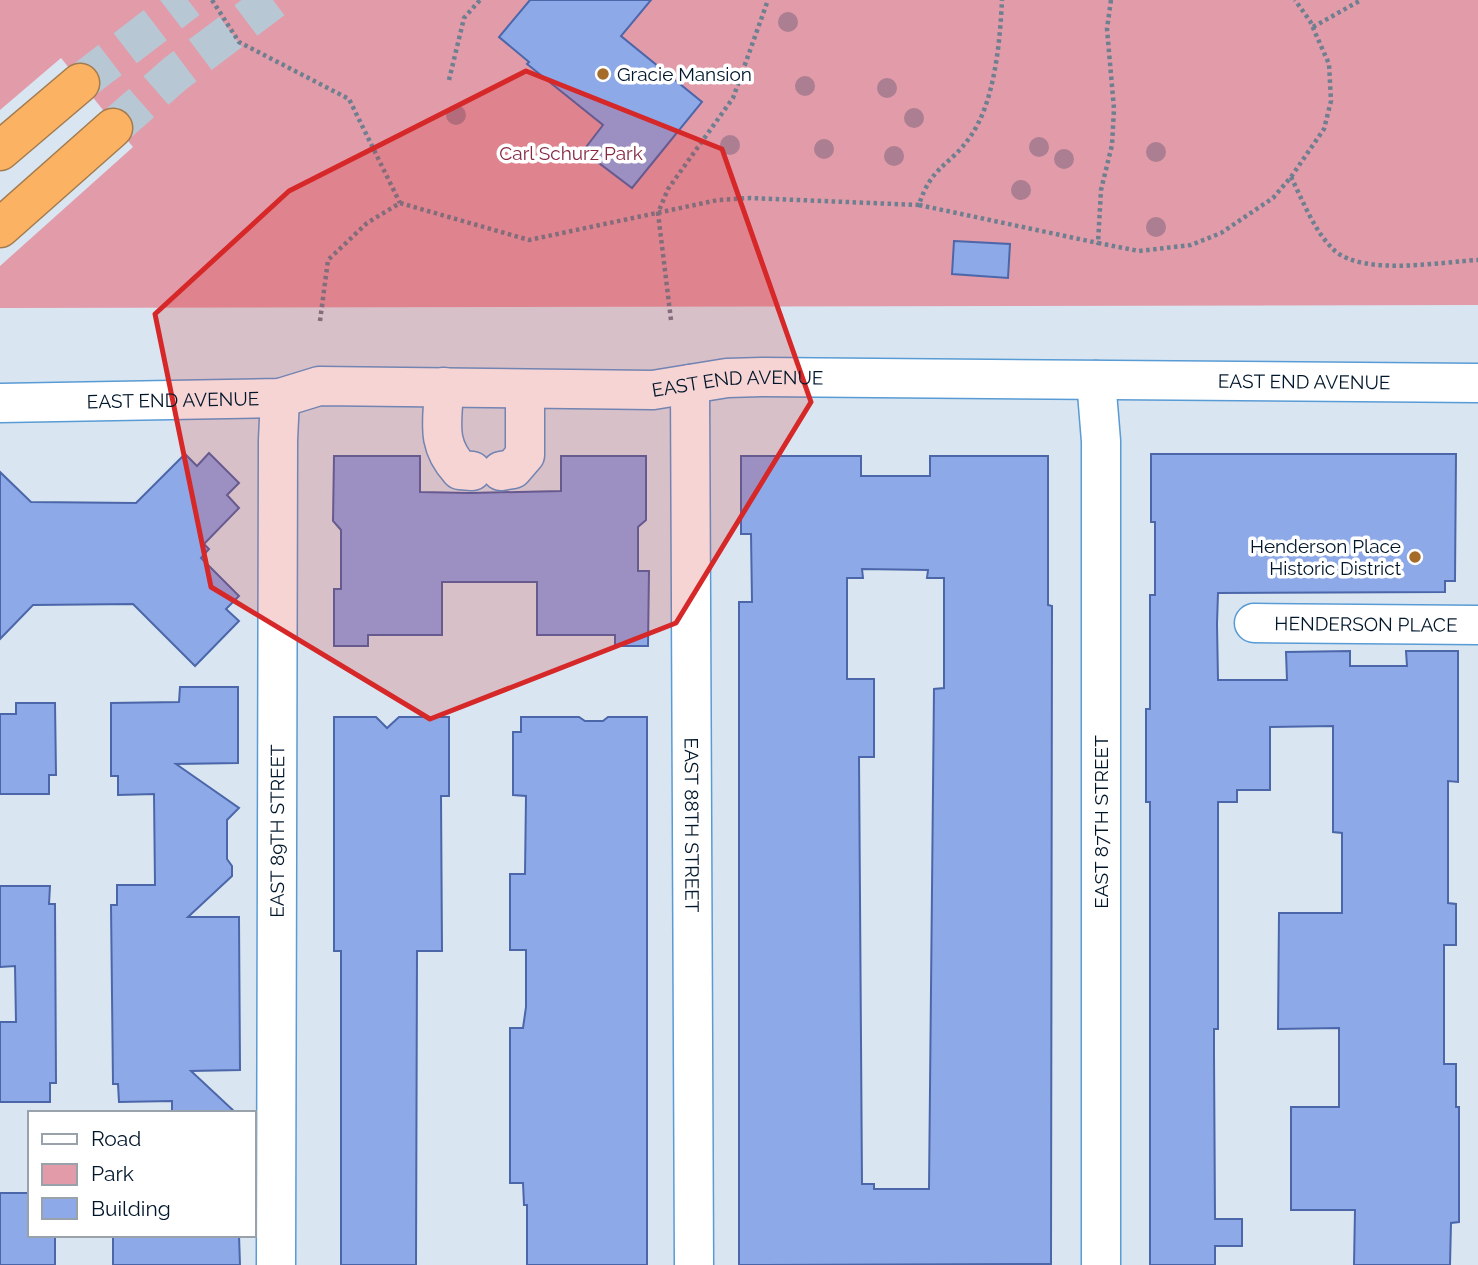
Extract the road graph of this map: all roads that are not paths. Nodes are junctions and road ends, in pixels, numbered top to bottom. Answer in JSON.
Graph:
{"nodes":[{"id":1,"x":80,"y":83,"type":"tunnel mouth"},
{"id":2,"x":113,"y":128,"type":"tunnel mouth"},
{"id":3,"x":0,"y":151,"type":"edge"},
{"id":4,"x":0,"y":228,"type":"edge"},
{"id":5,"x":1096,"y":380,"type":"junction"},
{"id":6,"x":1478,"y":383,"type":"edge"},
{"id":7,"x":690,"y":384,"type":"junction"},
{"id":8,"x":444,"y":387,"type":"junction"},
{"id":9,"x":525,"y":389,"type":"junction"},
{"id":10,"x":280,"y":398,"type":"junction"},
{"id":11,"x":0,"y":403,"type":"edge"},
{"id":12,"x":1254,"y":623,"type":"dead end"},
{"id":13,"x":1478,"y":625,"type":"edge"},
{"id":14,"x":276,"y":1265,"type":"edge"},
{"id":15,"x":694,"y":1265,"type":"edge"},
{"id":16,"x":1101,"y":1265,"type":"edge"}],
"edges":[{"from":1,"to":3,"type":"highway"},
{"from":2,"to":4,"type":"highway"},
{"from":5,"to":6,"type":"street","name":"EAST END AVENUE"},
{"from":5,"to":7,"type":"street","name":"EAST END AVENUE"},
{"from":5,"to":16,"type":"street","name":"EAST 87TH STREET"},
{"from":7,"to":9,"type":"street","name":"EAST END AVENUE"},
{"from":7,"to":15,"type":"street","name":"EAST 88TH STREET"},
{"from":8,"to":9,"type":"street","name":"EAST END AVENUE"},
{"from":8,"to":9,"type":"street"},
{"from":8,"to":10,"type":"street","name":"EAST END AVENUE"},
{"from":10,"to":11,"type":"street","name":"EAST END AVENUE"},
{"from":10,"to":14,"type":"street","name":"EAST 89TH STREET"},
{"from":12,"to":13,"type":"street","name":"HENDERSON PLACE"}]}
